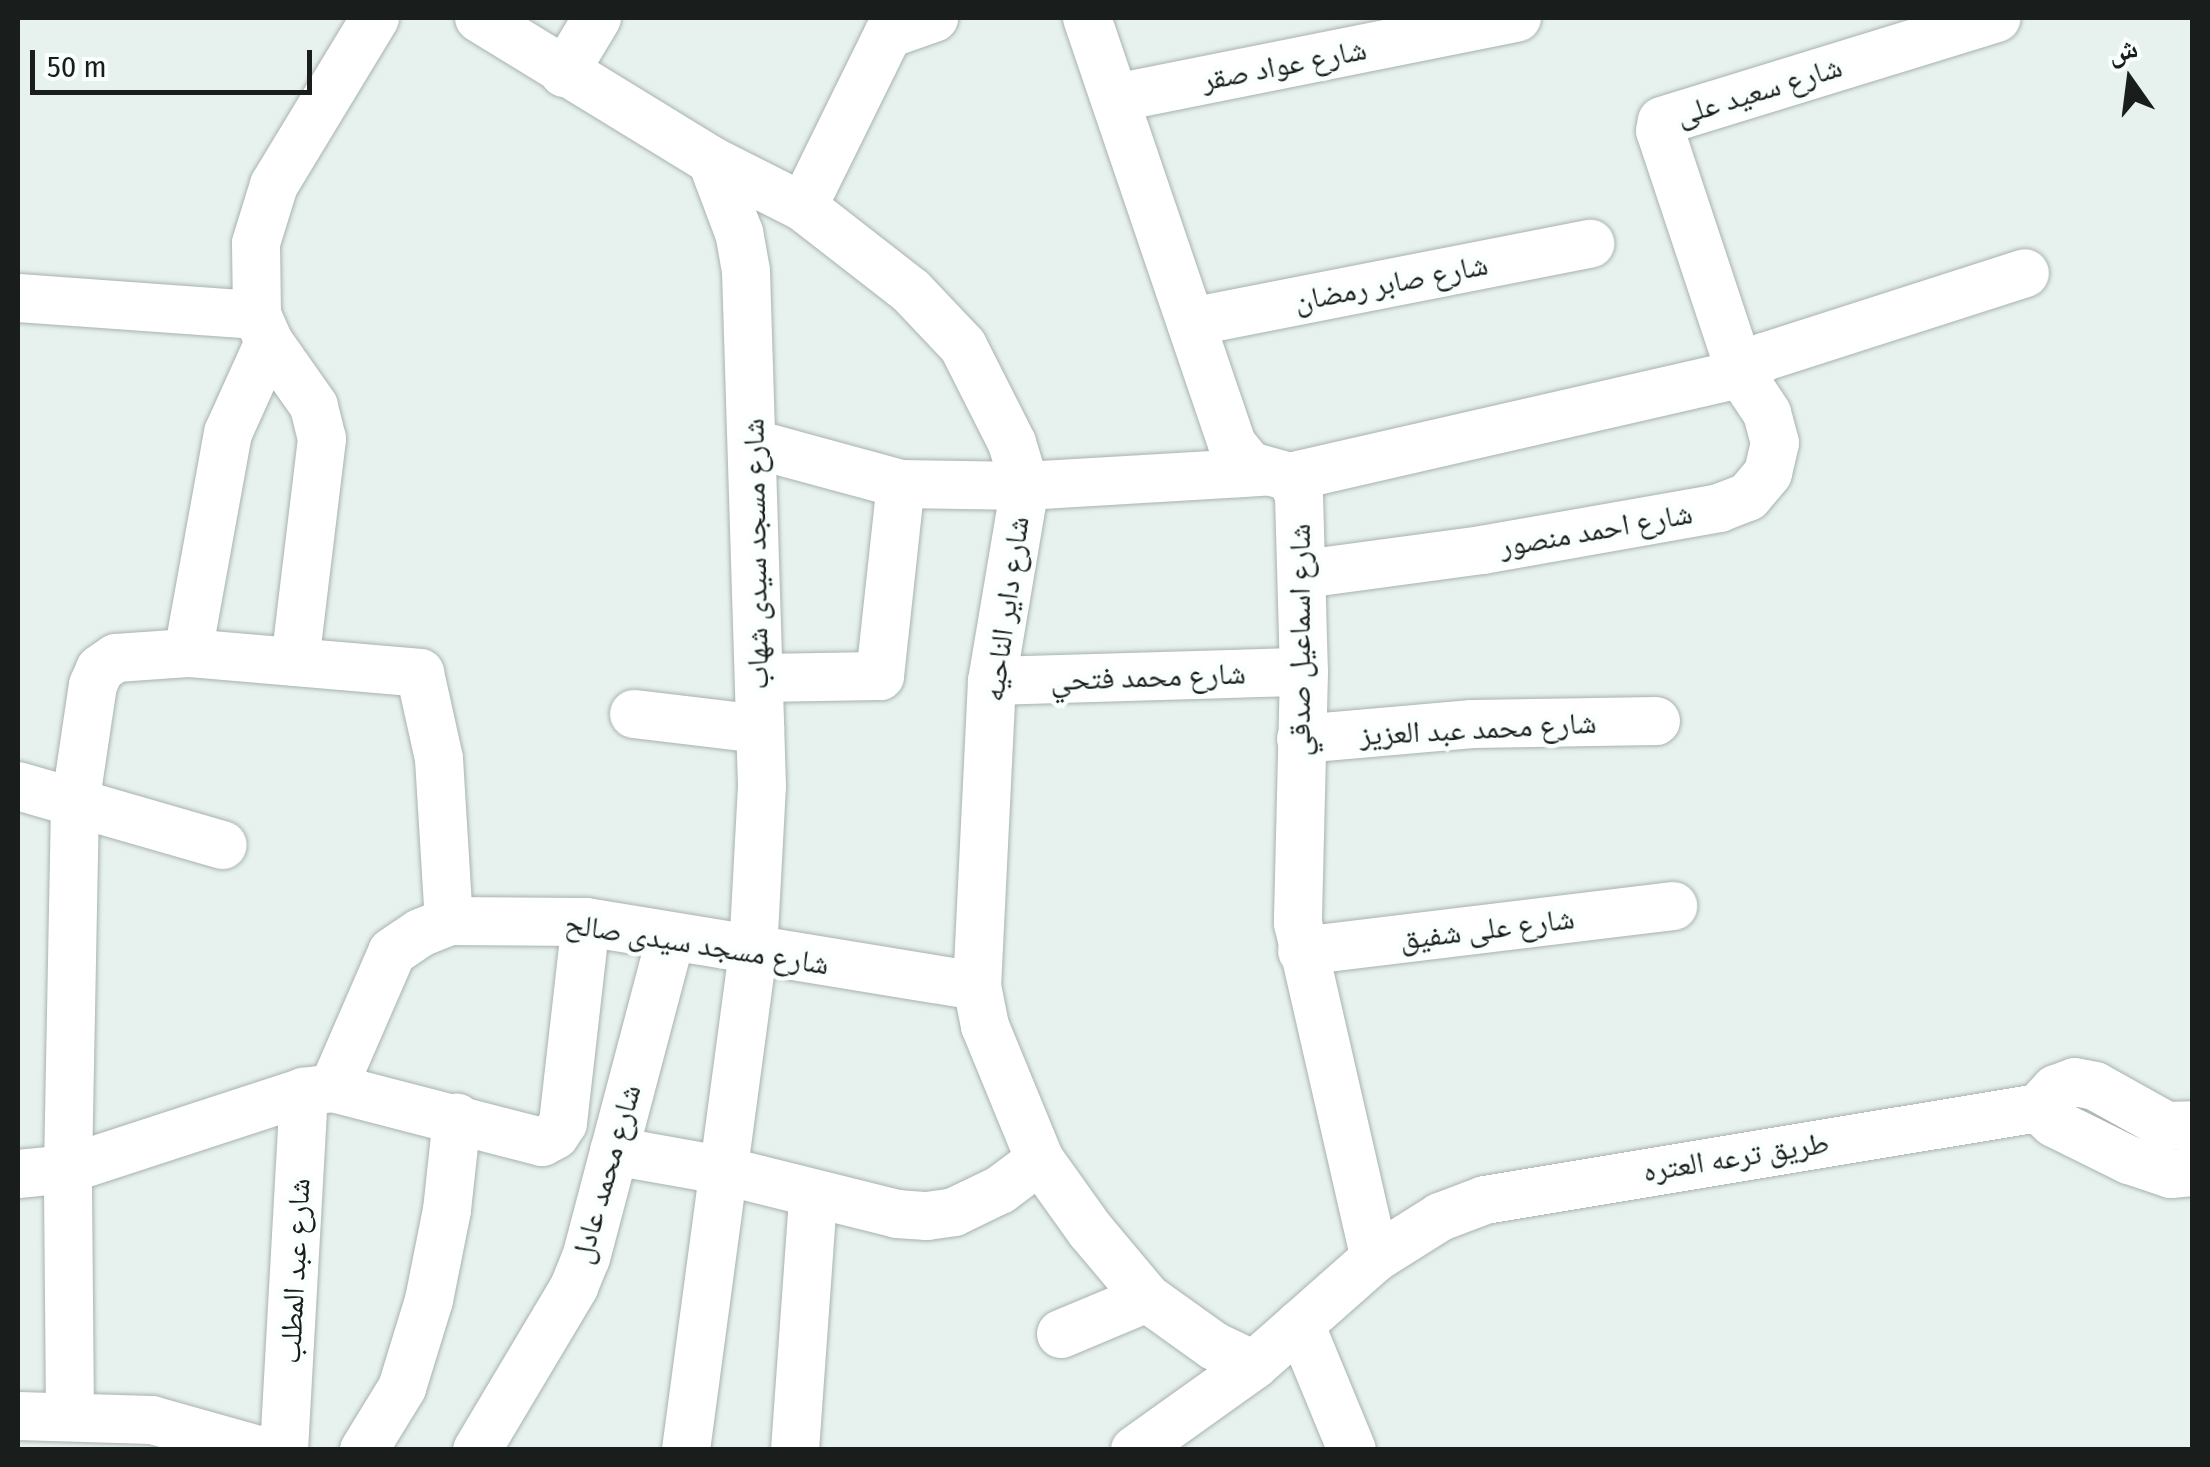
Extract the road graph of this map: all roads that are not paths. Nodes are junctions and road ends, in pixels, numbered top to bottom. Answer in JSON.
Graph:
{"nodes":[{"id":1,"x":375,"y":18,"type":"edge"},
{"id":2,"x":479,"y":18,"type":"edge"},
{"id":3,"x":597,"y":18,"type":"edge"},
{"id":4,"x":934,"y":18,"type":"edge"},
{"id":5,"x":1087,"y":18,"type":"edge"},
{"id":6,"x":1996,"y":18,"type":"edge"},
{"id":7,"x":1515,"y":19,"type":"edge"},
{"id":8,"x":564,"y":73,"type":"junction"},
{"id":9,"x":1115,"y":98,"type":"junction"},
{"id":10,"x":712,"y":161,"type":"junction"},
{"id":11,"x":803,"y":207,"type":"junction"},
{"id":12,"x":1590,"y":244,"type":"dead end"},
{"id":13,"x":2025,"y":273,"type":"dead end"},
{"id":14,"x":18,"y":298,"type":"edge"},
{"id":15,"x":1191,"y":322,"type":"junction"},
{"id":16,"x":263,"y":328,"type":"junction"},
{"id":17,"x":1741,"y":374,"type":"junction"},
{"id":18,"x":754,"y":444,"type":"junction"},
{"id":19,"x":1276,"y":474,"type":"junction"},
{"id":20,"x":901,"y":484,"type":"junction"},
{"id":21,"x":1024,"y":486,"type":"junction"},
{"id":22,"x":1304,"y":574,"type":"junction"},
{"id":23,"x":188,"y":653,"type":"junction"},
{"id":24,"x":296,"y":662,"type":"junction"},
{"id":25,"x":1304,"y":672,"type":"junction"},
{"id":26,"x":759,"y":678,"type":"junction"},
{"id":27,"x":992,"y":681,"type":"junction"},
{"id":28,"x":634,"y":714,"type":"dead end"},
{"id":29,"x":1656,"y":721,"type":"dead end"},
{"id":30,"x":760,"y":729,"type":"junction"},
{"id":31,"x":1302,"y":740,"type":"junction"},
{"id":32,"x":18,"y":786,"type":"edge"},
{"id":33,"x":75,"y":805,"type":"junction"},
{"id":34,"x":223,"y":845,"type":"dead end"},
{"id":35,"x":1673,"y":906,"type":"dead end"},
{"id":36,"x":449,"y":921,"type":"junction"},
{"id":37,"x":586,"y":922,"type":"junction"},
{"id":38,"x":672,"y":937,"type":"junction"},
{"id":39,"x":1302,"y":951,"type":"junction"},
{"id":40,"x":754,"y":952,"type":"junction"},
{"id":41,"x":977,"y":986,"type":"junction"},
{"id":42,"x":318,"y":1090,"type":"junction"},
{"id":43,"x":2038,"y":1108,"type":"junction"},
{"id":44,"x":457,"y":1118,"type":"junction"},
{"id":45,"x":2192,"y":1125,"type":"edge"},
{"id":46,"x":614,"y":1151,"type":"junction"},
{"id":47,"x":1040,"y":1160,"type":"junction"},
{"id":48,"x":68,"y":1169,"type":"junction"},
{"id":49,"x":721,"y":1170,"type":"junction"},
{"id":50,"x":2192,"y":1172,"type":"edge"},
{"id":51,"x":18,"y":1174,"type":"edge"},
{"id":52,"x":813,"y":1197,"type":"junction"},
{"id":53,"x":1375,"y":1258,"type":"junction"},
{"id":54,"x":1147,"y":1298,"type":"junction"},
{"id":55,"x":1300,"y":1324,"type":"junction"},
{"id":56,"x":1060,"y":1334,"type":"dead end"},
{"id":57,"x":1254,"y":1365,"type":"junction"},
{"id":58,"x":70,"y":1415,"type":"junction"},
{"id":59,"x":18,"y":1416,"type":"edge"},
{"id":60,"x":150,"y":1435,"type":"edge"},
{"id":61,"x":258,"y":1450,"type":"edge"},
{"id":62,"x":284,"y":1450,"type":"edge"},
{"id":63,"x":364,"y":1450,"type":"edge"},
{"id":64,"x":477,"y":1450,"type":"edge"},
{"id":65,"x":686,"y":1450,"type":"edge"},
{"id":66,"x":795,"y":1450,"type":"edge"},
{"id":67,"x":1135,"y":1450,"type":"edge"},
{"id":68,"x":1352,"y":1450,"type":"edge"}],
"edges":[{"from":1,"to":16,"type":"street"},
{"from":2,"to":8,"type":"street","name":"شارع داير الناحيه"},
{"from":3,"to":8,"type":"street"},
{"from":4,"to":11,"type":"street"},
{"from":5,"to":9,"type":"street"},
{"from":6,"to":17,"type":"street","name":"شارع سعيد على"},
{"from":7,"to":9,"type":"street","name":"شارع عواد صقر"},
{"from":8,"to":10,"type":"street","name":"شارع داير الناحيه"},
{"from":9,"to":15,"type":"street"},
{"from":10,"to":11,"type":"street","name":"شارع داير الناحيه"},
{"from":10,"to":18,"type":"street","name":"شارع مسجد سيدى شهاب"},
{"from":11,"to":21,"type":"street","name":"شارع داير الناحيه"},
{"from":12,"to":15,"type":"street","name":"شارع صابر رمضان"},
{"from":13,"to":17,"type":"street"},
{"from":14,"to":16,"type":"street"},
{"from":15,"to":19,"type":"street"},
{"from":16,"to":23,"type":"street"},
{"from":16,"to":24,"type":"street"},
{"from":17,"to":19,"type":"street"},
{"from":17,"to":22,"type":"street","name":"شارع احمد منصور"},
{"from":18,"to":20,"type":"street"},
{"from":18,"to":26,"type":"street","name":"شارع مسجد سيدى شهاب"},
{"from":19,"to":21,"type":"street"},
{"from":19,"to":22,"type":"street","name":"شارع اسماعيل صدقي"},
{"from":20,"to":21,"type":"street"},
{"from":20,"to":26,"type":"street"},
{"from":21,"to":27,"type":"street","name":"شارع داير الناحيه"},
{"from":22,"to":25,"type":"street","name":"شارع اسماعيل صدقي"},
{"from":23,"to":24,"type":"street"},
{"from":23,"to":33,"type":"street"},
{"from":24,"to":36,"type":"street"},
{"from":25,"to":27,"type":"street","name":"شارع محمد فتحي"},
{"from":25,"to":31,"type":"street","name":"شارع اسماعيل صدقي"},
{"from":26,"to":30,"type":"street","name":"شارع مسجد سيدى شهاب"},
{"from":27,"to":41,"type":"street","name":"شارع داير الناحيه"},
{"from":28,"to":30,"type":"street"},
{"from":29,"to":31,"type":"street","name":"شارع محمد عبد العزيز"},
{"from":30,"to":40,"type":"street","name":"شارع مسجد سيدى شهاب"},
{"from":31,"to":39,"type":"street","name":"شارع اسماعيل صدقي"},
{"from":32,"to":33,"type":"street"},
{"from":33,"to":34,"type":"street"},
{"from":33,"to":48,"type":"street"},
{"from":35,"to":39,"type":"street","name":"شارع على شفيق"},
{"from":36,"to":37,"type":"street","name":"شارع مسجد سيدى صالح"},
{"from":36,"to":42,"type":"street","name":"شارع مسجد سيدى صالح"},
{"from":37,"to":38,"type":"street","name":"شارع مسجد سيدى صالح"},
{"from":37,"to":44,"type":"street"},
{"from":38,"to":40,"type":"street","name":"شارع مسجد سيدى صالح"},
{"from":38,"to":46,"type":"street","name":"شارع محمد عادل"},
{"from":39,"to":53,"type":"street","name":"شارع اسماعيل صدقي"},
{"from":40,"to":41,"type":"street","name":"شارع مسجد سيدى صالح"},
{"from":40,"to":49,"type":"street","name":"شارع مسجد سيدى شهاب"},
{"from":41,"to":47,"type":"street","name":"شارع داير الناحيه"},
{"from":42,"to":44,"type":"street"},
{"from":42,"to":48,"type":"street"},
{"from":42,"to":62,"type":"street","name":"شارع عبد المطلب"},
{"from":43,"to":45,"type":"street","name":"طريق ترعه العتره"},
{"from":43,"to":50,"type":"street"},
{"from":43,"to":53,"type":"street","name":"طريق ترعه العتره"},
{"from":44,"to":63,"type":"street"},
{"from":46,"to":49,"type":"street"},
{"from":46,"to":64,"type":"street","name":"شارع محمد عادل"},
{"from":47,"to":52,"type":"street"},
{"from":47,"to":54,"type":"street","name":"شارع داير الناحيه"},
{"from":48,"to":51,"type":"street"},
{"from":48,"to":58,"type":"street"},
{"from":49,"to":52,"type":"street"},
{"from":49,"to":65,"type":"street","name":"شارع مسجد سيدى شهاب"},
{"from":52,"to":66,"type":"street"},
{"from":53,"to":55,"type":"street","name":"طريق ترعه العتره"},
{"from":54,"to":56,"type":"street"},
{"from":54,"to":57,"type":"street","name":"شارع داير الناحيه"},
{"from":55,"to":57,"type":"street","name":"طريق ترعه العتره"},
{"from":55,"to":68,"type":"street"},
{"from":57,"to":67,"type":"street","name":"طريق ترعه العتره"},
{"from":58,"to":59,"type":"street"},
{"from":58,"to":60,"type":"street"},
{"from":60,"to":61,"type":"street"}]}
